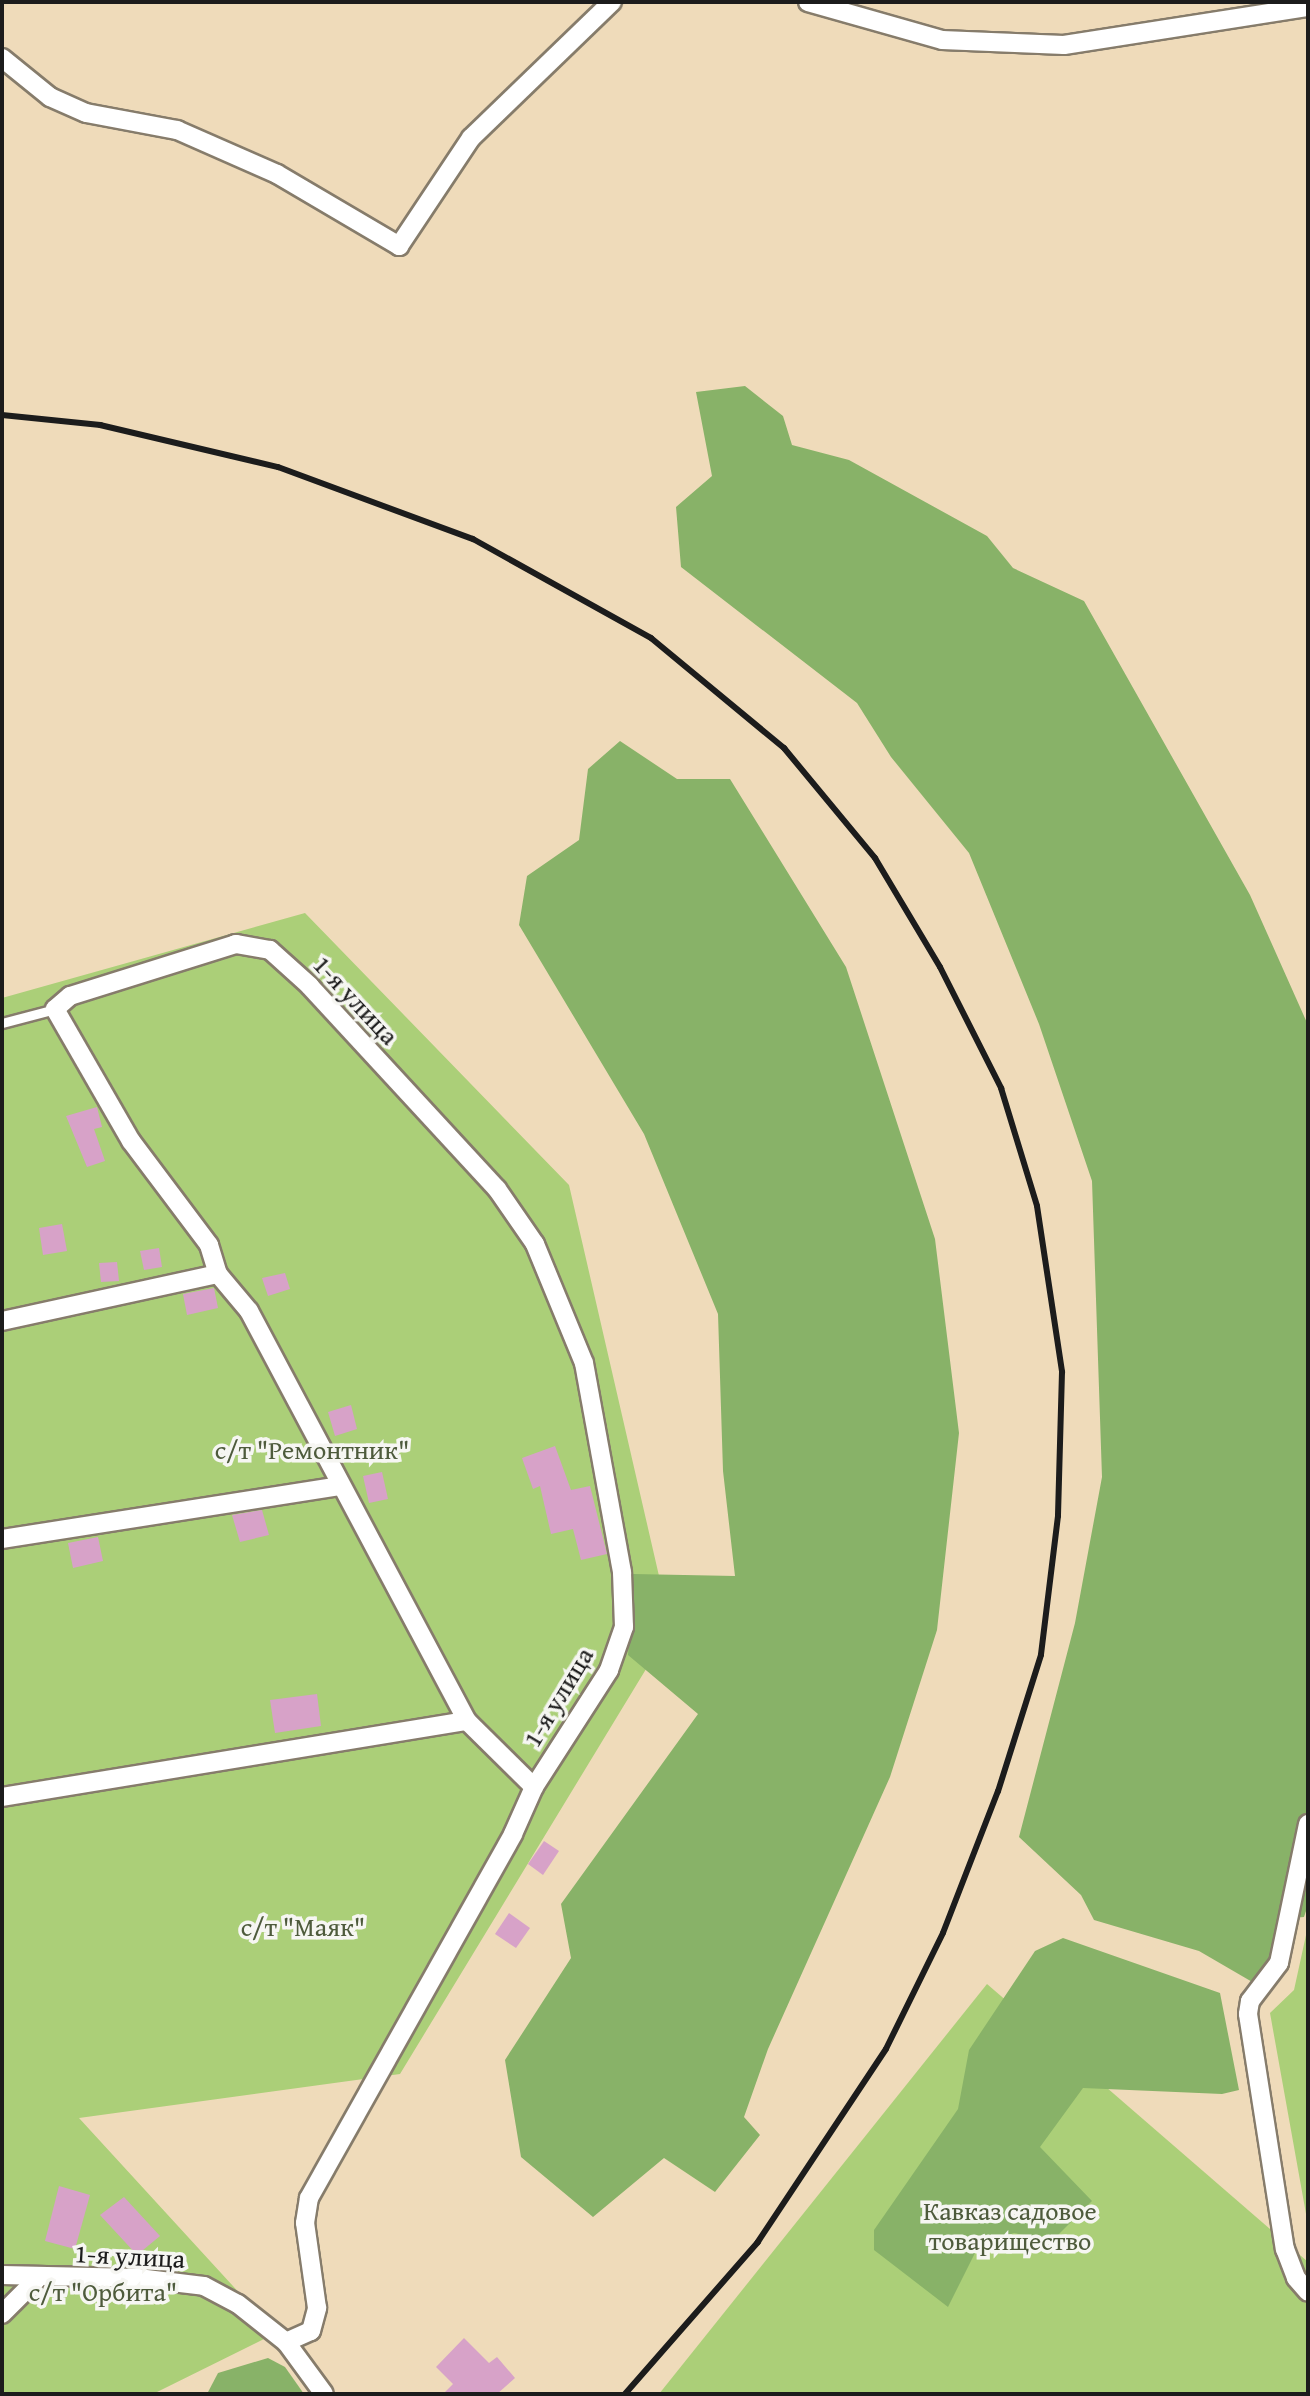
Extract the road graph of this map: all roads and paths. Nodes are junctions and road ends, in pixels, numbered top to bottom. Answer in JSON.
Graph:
{"nodes":[{"id":1,"x":612,"y":2,"type":"edge"},
{"id":2,"x":808,"y":2,"type":"edge"},
{"id":3,"x":1308,"y":7,"type":"edge"},
{"id":4,"x":2,"y":58,"type":"edge"},
{"id":5,"x":55,"y":1009,"type":"junction"},
{"id":6,"x":2,"y":1023,"type":"edge"},
{"id":7,"x":218,"y":1274,"type":"junction"},
{"id":8,"x":2,"y":1321,"type":"edge"},
{"id":9,"x":340,"y":1486,"type":"junction"},
{"id":10,"x":2,"y":1539,"type":"edge"},
{"id":11,"x":467,"y":1721,"type":"junction"},
{"id":12,"x":534,"y":1787,"type":"junction"},
{"id":13,"x":2,"y":1797,"type":"edge"},
{"id":14,"x":1308,"y":1824,"type":"edge"},
{"id":15,"x":1308,"y":1922,"type":"edge"},
{"id":16,"x":1287,"y":1924,"type":"junction"},
{"id":17,"x":2,"y":2275,"type":"edge"},
{"id":18,"x":37,"y":2279,"type":"junction"},
{"id":19,"x":1308,"y":2292,"type":"edge"},
{"id":20,"x":2,"y":2314,"type":"edge"},
{"id":21,"x":286,"y":2342,"type":"junction"},
{"id":22,"x":324,"y":2394,"type":"edge"}],
"edges":[{"from":1,"to":4,"type":"street"},
{"from":2,"to":3,"type":"street"},
{"from":5,"to":6,"type":"lane"},
{"from":5,"to":7,"type":"street","name":"1-я улица"},
{"from":5,"to":12,"type":"street","name":"1-я улица"},
{"from":7,"to":8,"type":"street"},
{"from":7,"to":9,"type":"street","name":"1-я улица"},
{"from":9,"to":10,"type":"street"},
{"from":9,"to":11,"type":"street","name":"1-я улица"},
{"from":11,"to":12,"type":"street","name":"1-я улица"},
{"from":11,"to":13,"type":"street"},
{"from":12,"to":21,"type":"street","name":"1-я улица"},
{"from":14,"to":16,"type":"street"},
{"from":15,"to":16,"type":"street"},
{"from":16,"to":19,"type":"street"},
{"from":17,"to":18,"type":"street","name":"1-я улица"},
{"from":18,"to":20,"type":"street"},
{"from":18,"to":21,"type":"street","name":"1-я улица"},
{"from":21,"to":22,"type":"street","name":"1-я улица"}]}
